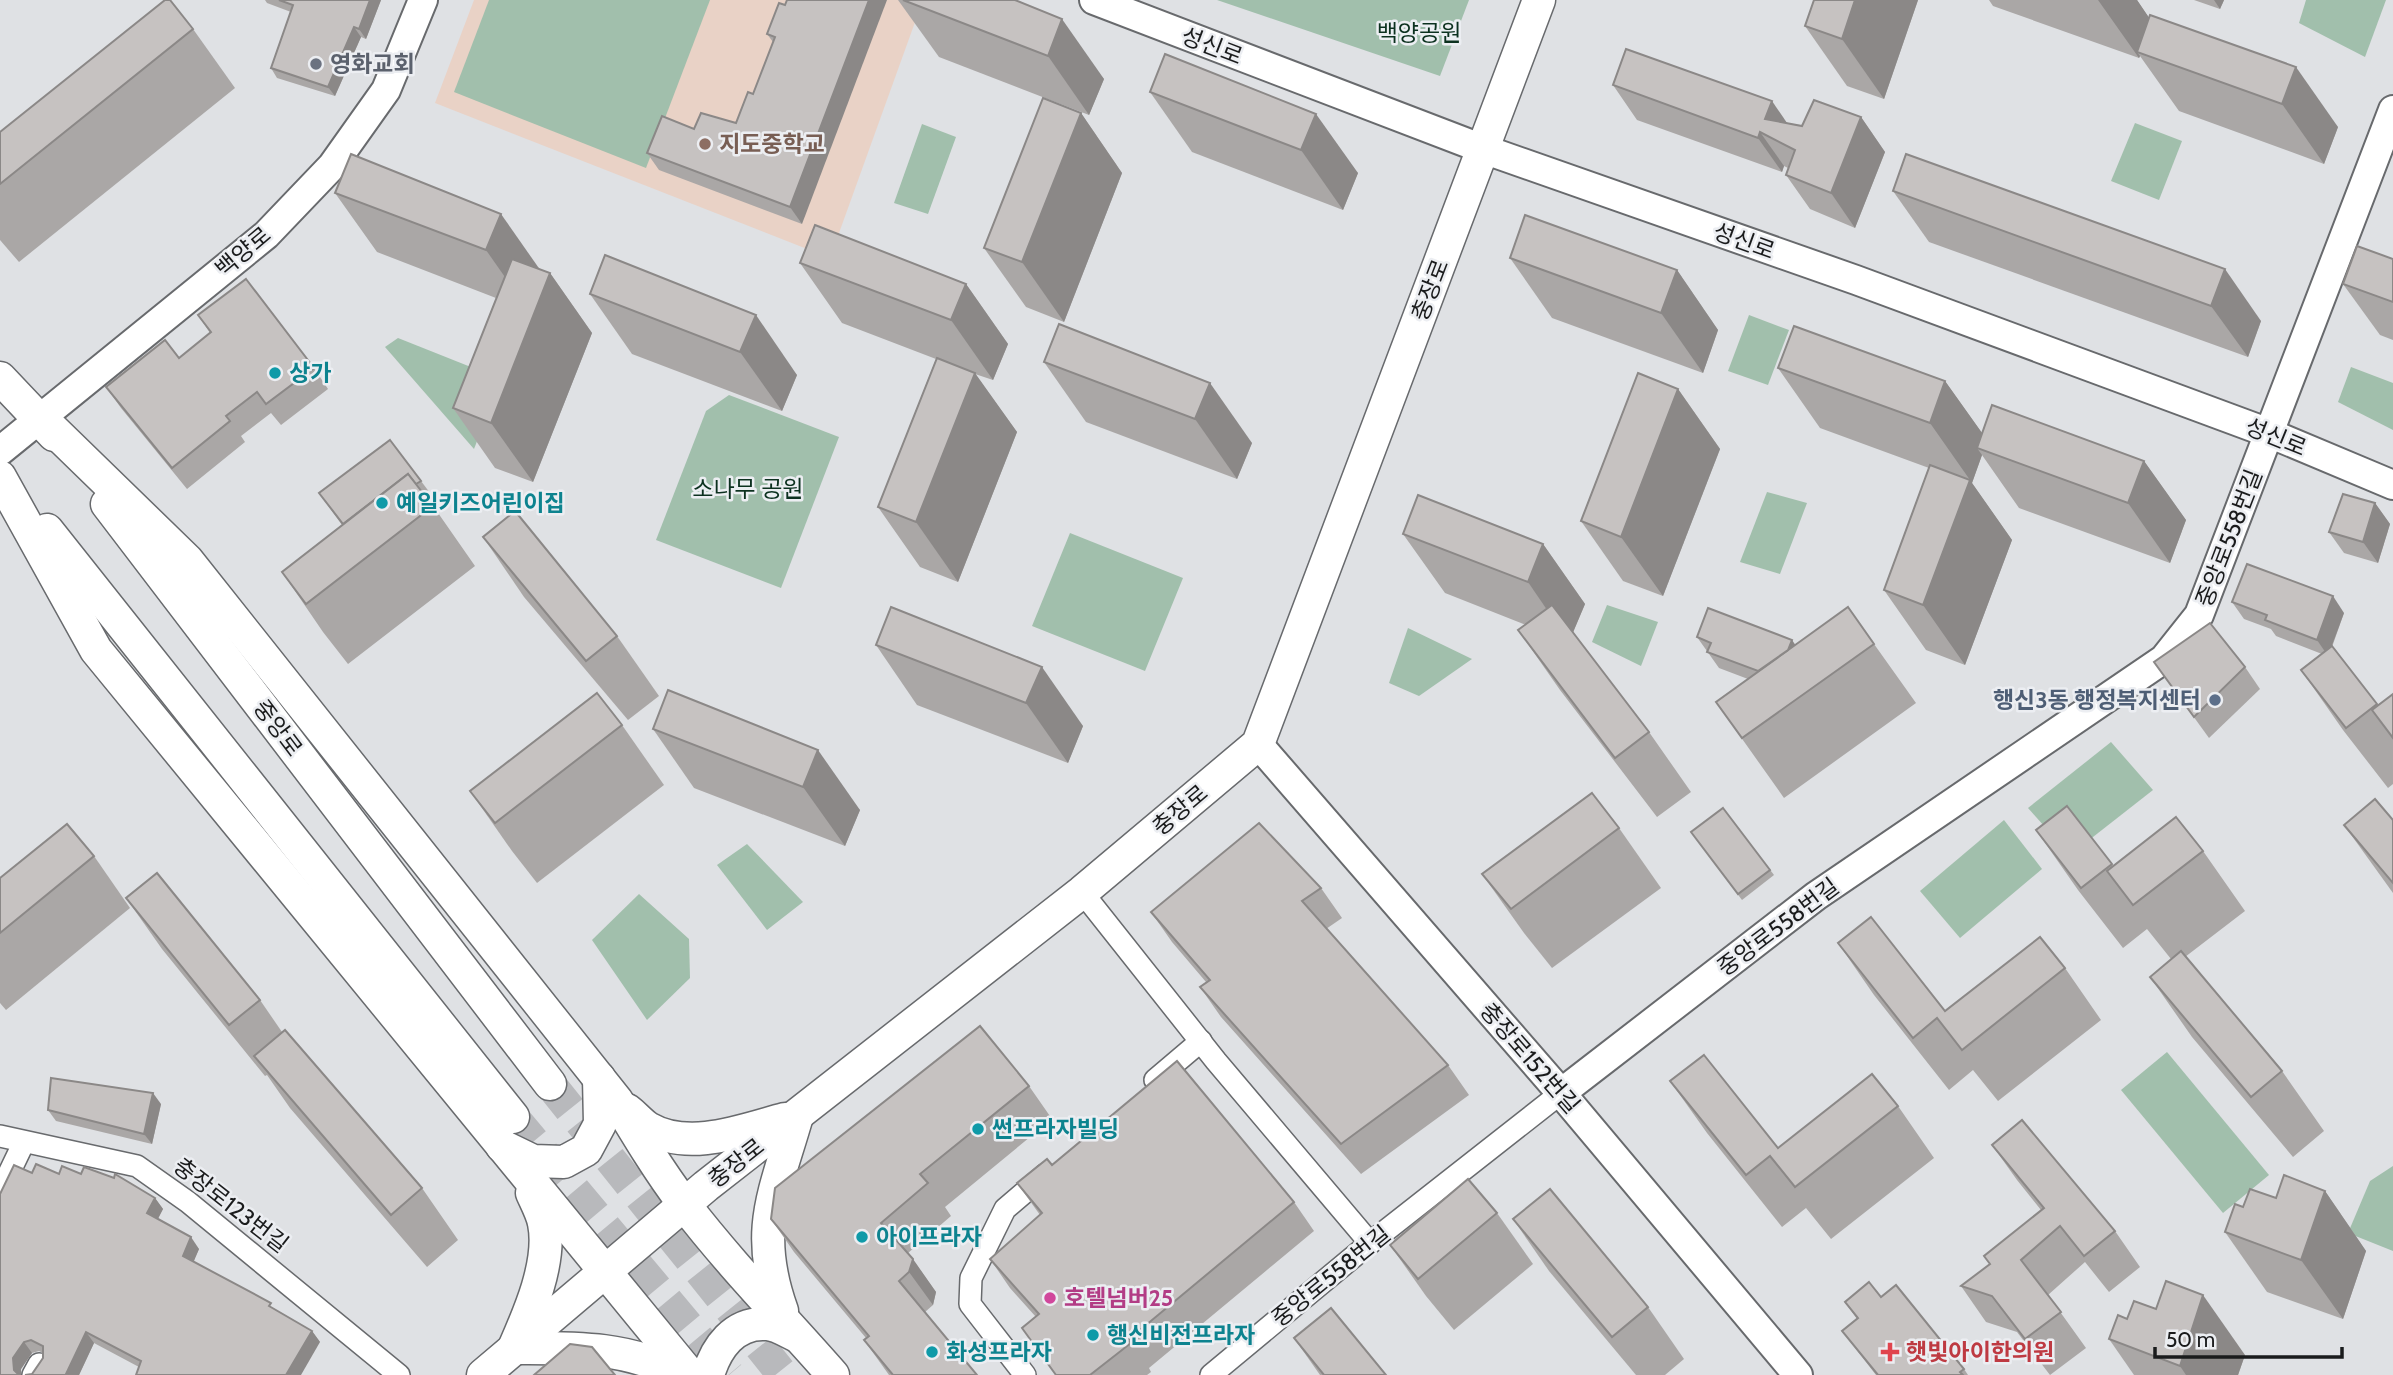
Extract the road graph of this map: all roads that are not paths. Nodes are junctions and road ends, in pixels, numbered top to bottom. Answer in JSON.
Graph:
{"nodes":[{"id":1,"x":423,"y":0,"type":"edge"},
{"id":2,"x":1094,"y":0,"type":"edge"},
{"id":3,"x":1539,"y":0,"type":"edge"},
{"id":4,"x":2393,"y":110,"type":"edge"},
{"id":5,"x":1483,"y":149,"type":"junction"},
{"id":6,"x":0,"y":378,"type":"edge"},
{"id":7,"x":41,"y":418,"type":"junction"},
{"id":8,"x":2269,"y":433,"type":"junction"},
{"id":9,"x":0,"y":451,"type":"edge"},
{"id":10,"x":0,"y":472,"type":"edge"},
{"id":11,"x":0,"y":477,"type":"edge"},
{"id":12,"x":2393,"y":485,"type":"edge"},
{"id":13,"x":1258,"y":744,"type":"junction"},
{"id":14,"x":1082,"y":892,"type":"junction"},
{"id":15,"x":1200,"y":1041,"type":"junction"},
{"id":16,"x":551,"y":1084,"type":"tunnel mouth"},
{"id":17,"x":608,"y":1089,"type":"junction"},
{"id":18,"x":1143,"y":1091,"type":"edge"},
{"id":19,"x":1561,"y":1093,"type":"junction"},
{"id":20,"x":797,"y":1116,"type":"junction"},
{"id":21,"x":505,"y":1130,"type":"junction"},
{"id":22,"x":0,"y":1136,"type":"edge"},
{"id":23,"x":24,"y":1142,"type":"junction"},
{"id":24,"x":1058,"y":1164,"type":"edge"},
{"id":25,"x":525,"y":1178,"type":"junction"},
{"id":26,"x":0,"y":1192,"type":"edge"},
{"id":27,"x":685,"y":1205,"type":"junction"},
{"id":28,"x":1370,"y":1243,"type":"junction"},
{"id":29,"x":604,"y":1271,"type":"junction"},
{"id":30,"x":792,"y":1329,"type":"junction"},
{"id":31,"x":514,"y":1348,"type":"junction"},
{"id":32,"x":399,"y":1375,"type":"edge"},
{"id":33,"x":483,"y":1375,"type":"edge"},
{"id":34,"x":680,"y":1375,"type":"edge"},
{"id":35,"x":690,"y":1375,"type":"edge"},
{"id":36,"x":708,"y":1375,"type":"edge"},
{"id":37,"x":833,"y":1375,"type":"edge"},
{"id":38,"x":1026,"y":1375,"type":"edge"},
{"id":39,"x":1212,"y":1375,"type":"edge"},
{"id":40,"x":1798,"y":1375,"type":"edge"}],
"edges":[{"from":1,"to":7,"type":"street","name":"백양로"},
{"from":2,"to":5,"type":"street","name":"성신로"},
{"from":3,"to":5,"type":"main road","name":"충장로"},
{"from":4,"to":8,"type":"street","name":"중앙로558번길"},
{"from":5,"to":8,"type":"street","name":"성신로"},
{"from":5,"to":13,"type":"main road","name":"충장로"},
{"from":6,"to":7,"type":"main road","name":"중앙로"},
{"from":7,"to":9,"type":"street","name":"백양로"},
{"from":7,"to":16,"type":"main road","name":"중앙로"},
{"from":7,"to":17,"type":"main road"},
{"from":8,"to":12,"type":"street","name":"성신로"},
{"from":8,"to":19,"type":"street","name":"중앙로558번길"},
{"from":10,"to":21,"type":"main road"},
{"from":11,"to":21,"type":"main road"},
{"from":13,"to":14,"type":"main road","name":"충장로"},
{"from":13,"to":19,"type":"street","name":"충장로152번길"},
{"from":14,"to":15,"type":"street"},
{"from":14,"to":20,"type":"main road","name":"충장로"},
{"from":15,"to":18,"type":"street"},
{"from":15,"to":28,"type":"street"},
{"from":17,"to":20,"type":"main road"},
{"from":17,"to":21,"type":"main road"},
{"from":17,"to":27,"type":"main road"},
{"from":19,"to":28,"type":"street","name":"중앙로558번길"},
{"from":19,"to":40,"type":"street","name":"충장로152번길"},
{"from":20,"to":27,"type":"main road","name":"충장로"},
{"from":20,"to":30,"type":"main road"},
{"from":21,"to":25,"type":"main road"},
{"from":22,"to":23,"type":"street","name":"충장로123번길"},
{"from":23,"to":26,"type":"street"},
{"from":23,"to":32,"type":"street","name":"충장로123번길"},
{"from":24,"to":38,"type":"street"},
{"from":25,"to":29,"type":"main road"},
{"from":25,"to":31,"type":"main road"},
{"from":27,"to":29,"type":"main road","name":"충장로"},
{"from":27,"to":30,"type":"main road"},
{"from":28,"to":39,"type":"street","name":"중앙로558번길"},
{"from":29,"to":31,"type":"main road","name":"충장로"},
{"from":29,"to":35,"type":"main road"},
{"from":30,"to":36,"type":"main road"},
{"from":30,"to":37,"type":"main road"},
{"from":31,"to":33,"type":"main road","name":"충장로"},
{"from":31,"to":34,"type":"main road"}]}
